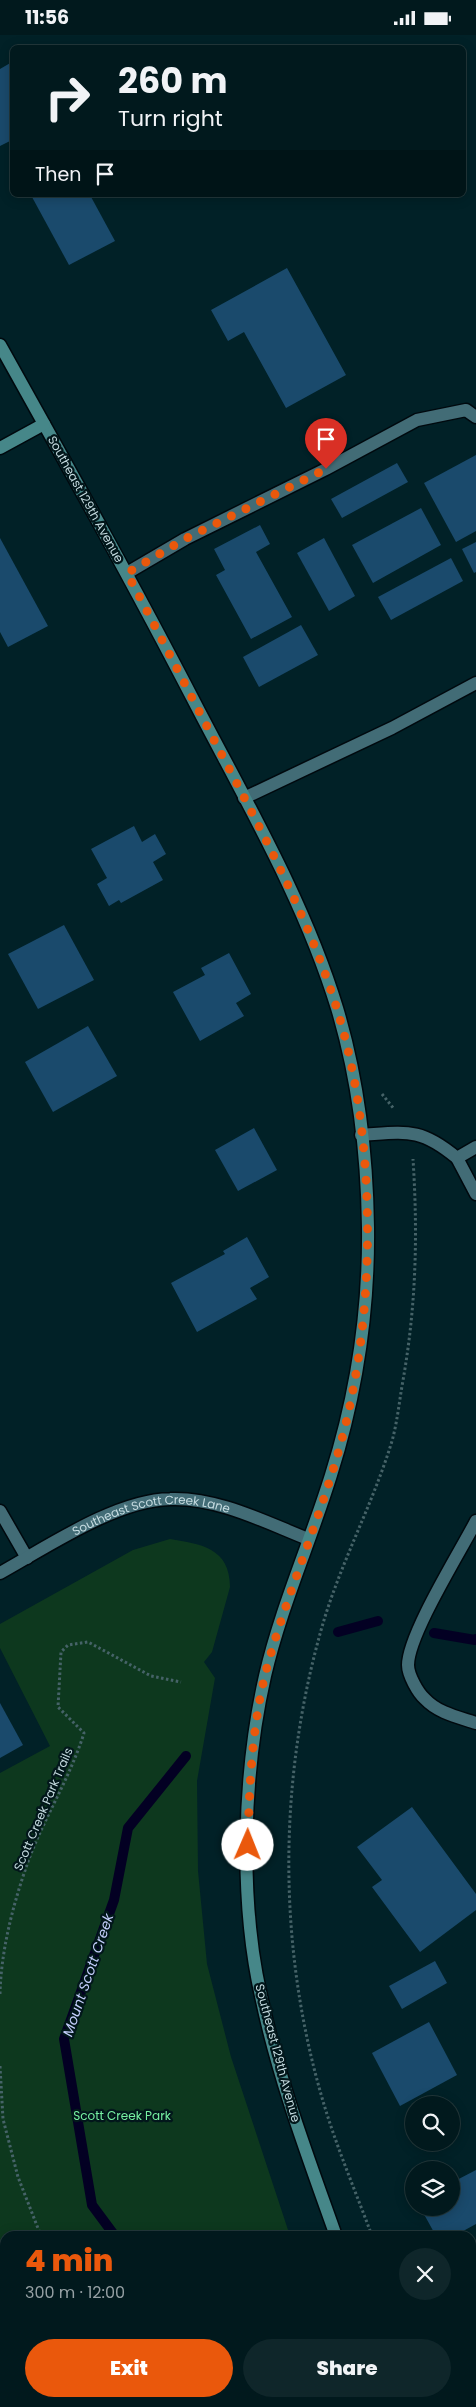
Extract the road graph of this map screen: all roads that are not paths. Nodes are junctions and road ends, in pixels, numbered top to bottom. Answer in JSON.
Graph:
{"nodes":[{"id":1,"x":0,"y":345,"type":"edge"},
{"id":2,"x":476,"y":417,"type":"edge"},
{"id":3,"x":44,"y":424,"type":"junction"},
{"id":4,"x":0,"y":448,"type":"edge"},
{"id":5,"x":127,"y":573,"type":"junction"},
{"id":6,"x":476,"y":683,"type":"edge"},
{"id":7,"x":244,"y":798,"type":"junction"},
{"id":8,"x":361,"y":1135,"type":"junction"},
{"id":9,"x":476,"y":1147,"type":"edge"},
{"id":10,"x":457,"y":1157,"type":"junction"},
{"id":11,"x":476,"y":1194,"type":"edge"},
{"id":12,"x":0,"y":1511,"type":"edge"},
{"id":13,"x":476,"y":1521,"type":"edge"},
{"id":14,"x":308,"y":1539,"type":"junction"},
{"id":15,"x":27,"y":1558,"type":"junction"},
{"id":16,"x":0,"y":1573,"type":"edge"},
{"id":17,"x":476,"y":1723,"type":"edge"},
{"id":18,"x":334,"y":2231,"type":"edge"}],
"edges":[{"from":1,"to":3,"type":"main road","name":"Southeast 129th Avenue"},
{"from":2,"to":5,"type":"street"},
{"from":3,"to":4,"type":"main road"},
{"from":3,"to":5,"type":"main road","name":"Southeast 129th Avenue"},
{"from":5,"to":7,"type":"main road","name":"Southeast 129th Avenue"},
{"from":6,"to":7,"type":"street"},
{"from":7,"to":8,"type":"main road","name":"Southeast 129th Avenue"},
{"from":8,"to":10,"type":"street"},
{"from":8,"to":14,"type":"main road","name":"Southeast 129th Avenue"},
{"from":9,"to":10,"type":"street"},
{"from":10,"to":11,"type":"street"},
{"from":12,"to":15,"type":"street"},
{"from":13,"to":17,"type":"street"},
{"from":14,"to":15,"type":"street","name":"Southeast Scott Creek Lane"},
{"from":14,"to":18,"type":"main road","name":"Southeast 129th Avenue"},
{"from":15,"to":16,"type":"street","name":"Southeast Scott Creek Lane"}]}
